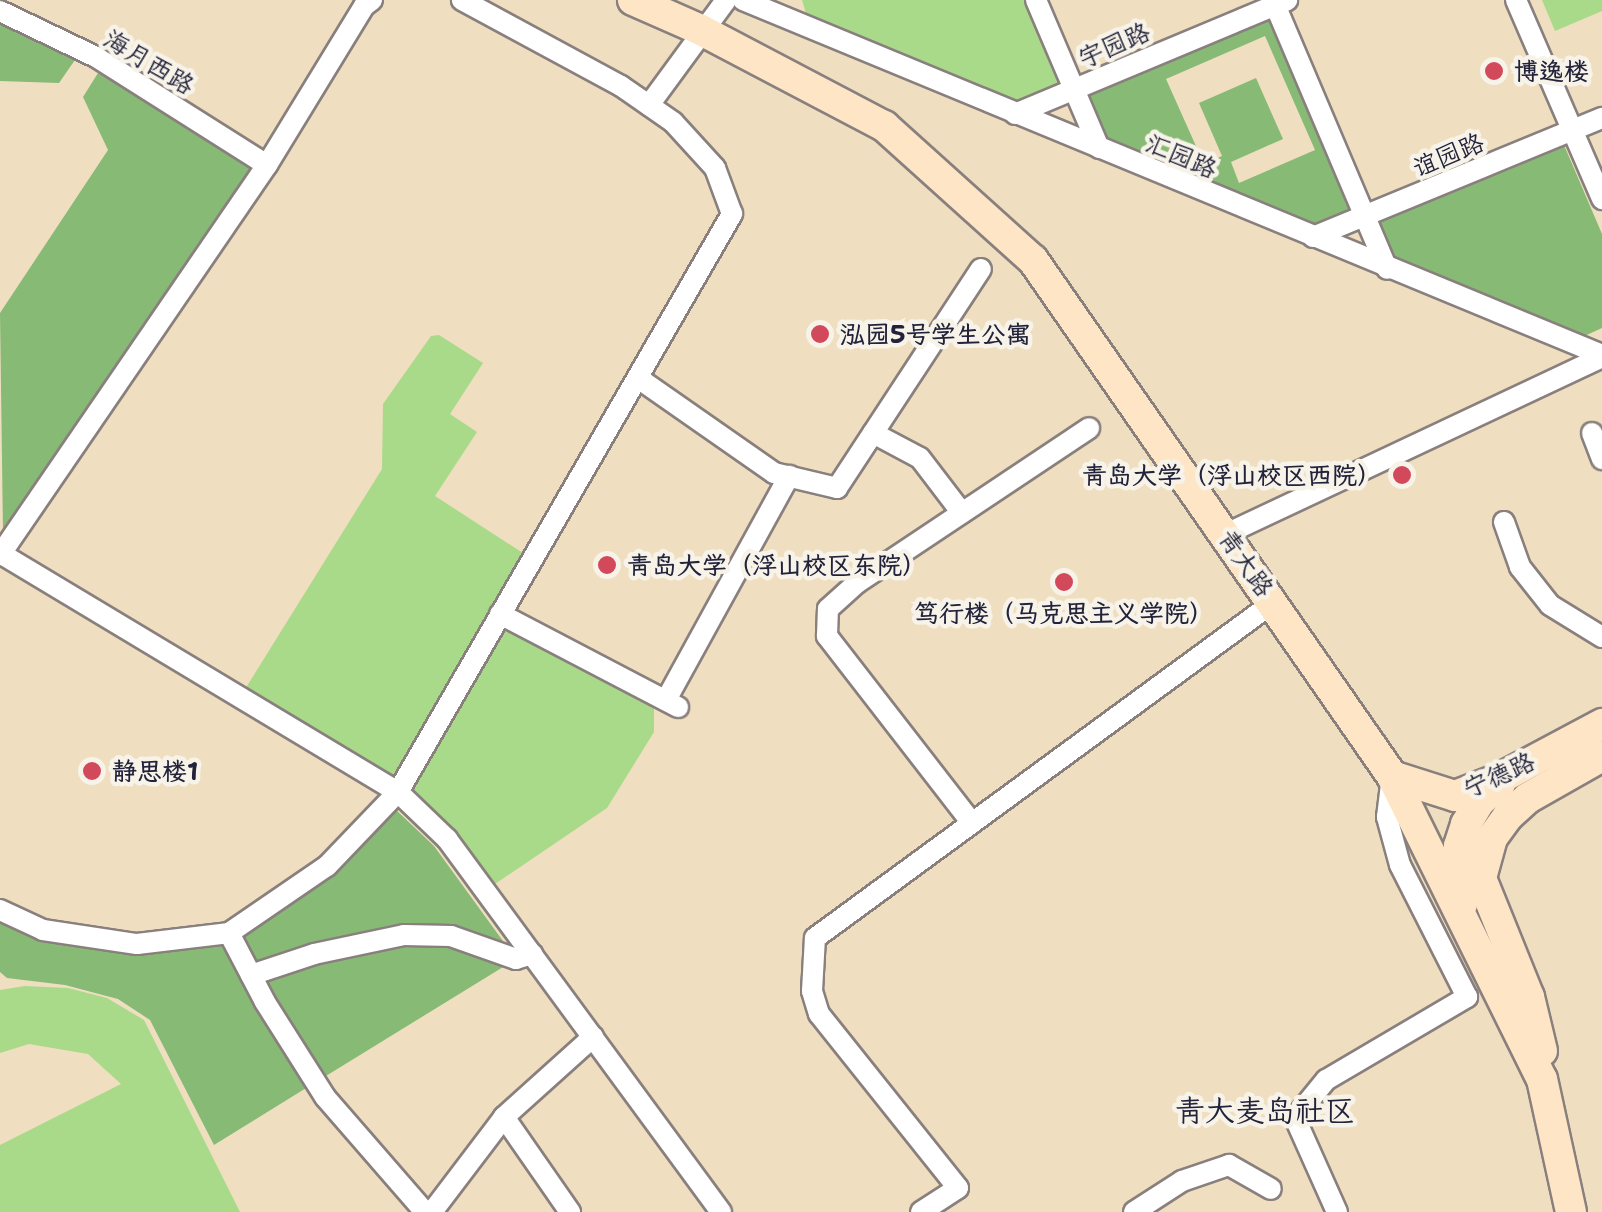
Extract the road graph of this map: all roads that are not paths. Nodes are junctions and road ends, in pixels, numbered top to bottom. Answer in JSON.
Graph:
{"nodes":[{"id":1,"x":372,"y":0,"type":"edge"},
{"id":2,"x":462,"y":0,"type":"edge"},
{"id":3,"x":632,"y":0,"type":"edge"},
{"id":4,"x":726,"y":0,"type":"edge"},
{"id":5,"x":742,"y":0,"type":"edge"},
{"id":6,"x":1036,"y":0,"type":"edge"},
{"id":7,"x":1516,"y":0,"type":"edge"},
{"id":8,"x":1278,"y":2,"type":"edge"},
{"id":9,"x":0,"y":11,"type":"edge"},
{"id":10,"x":701,"y":30,"type":"junction"},
{"id":11,"x":1074,"y":89,"type":"junction"},
{"id":12,"x":648,"y":105,"type":"junction"},
{"id":13,"x":1015,"y":114,"type":"junction"},
{"id":14,"x":1602,"y":118,"type":"edge"},
{"id":15,"x":1571,"y":131,"type":"junction"},
{"id":16,"x":1099,"y":148,"type":"junction"},
{"id":17,"x":267,"y":165,"type":"junction"},
{"id":18,"x":1602,"y":199,"type":"edge"},
{"id":19,"x":1365,"y":216,"type":"junction"},
{"id":20,"x":1313,"y":238,"type":"junction"},
{"id":21,"x":1387,"y":268,"type":"junction"},
{"id":22,"x":981,"y":269,"type":"dead end"},
{"id":23,"x":1602,"y":356,"type":"edge"},
{"id":24,"x":638,"y":378,"type":"junction"},
{"id":25,"x":1089,"y":428,"type":"dead end"},
{"id":26,"x":874,"y":433,"type":"junction"},
{"id":27,"x":1592,"y":433,"type":"dead end"},
{"id":28,"x":1602,"y":459,"type":"edge"},
{"id":29,"x":788,"y":476,"type":"junction"},
{"id":30,"x":962,"y":512,"type":"junction"},
{"id":31,"x":1504,"y":522,"type":"dead end"},
{"id":32,"x":1226,"y":534,"type":"junction"},
{"id":33,"x":0,"y":554,"type":"edge"},
{"id":34,"x":1274,"y":602,"type":"junction"},
{"id":35,"x":500,"y":614,"type":"junction"},
{"id":36,"x":1602,"y":636,"type":"edge"},
{"id":37,"x":1602,"y":724,"type":"edge"},
{"id":38,"x":1602,"y":756,"type":"edge"},
{"id":39,"x":1518,"y":768,"type":"junction"},
{"id":40,"x":1392,"y":776,"type":"junction"},
{"id":41,"x":398,"y":792,"type":"junction"},
{"id":42,"x":972,"y":822,"type":"junction"},
{"id":43,"x":0,"y":910,"type":"edge"},
{"id":44,"x":1466,"y":926,"type":"junction"},
{"id":45,"x":229,"y":934,"type":"junction"},
{"id":46,"x":532,"y":954,"type":"junction"},
{"id":47,"x":251,"y":975,"type":"junction"},
{"id":48,"x":593,"y":1037,"type":"junction"},
{"id":49,"x":1542,"y":1079,"type":"junction"},
{"id":50,"x":504,"y":1116,"type":"junction"},
{"id":51,"x":1271,"y":1189,"type":"dead end"},
{"id":52,"x":719,"y":1211,"type":"edge"},
{"id":53,"x":429,"y":1212,"type":"edge"},
{"id":54,"x":570,"y":1212,"type":"edge"},
{"id":55,"x":922,"y":1212,"type":"edge"},
{"id":56,"x":1134,"y":1212,"type":"edge"},
{"id":57,"x":1336,"y":1212,"type":"edge"},
{"id":58,"x":1571,"y":1212,"type":"edge"}],
"edges":[{"from":1,"to":17,"type":"street"},
{"from":2,"to":12,"type":"street"},
{"from":3,"to":10,"type":"street","name":"青大路"},
{"from":4,"to":10,"type":"street"},
{"from":5,"to":13,"type":"street","name":"汇园路"},
{"from":6,"to":11,"type":"street"},
{"from":7,"to":15,"type":"street"},
{"from":8,"to":11,"type":"street","name":"宇园路"},
{"from":8,"to":19,"type":"street"},
{"from":9,"to":17,"type":"street","name":"海月西路"},
{"from":10,"to":12,"type":"street"},
{"from":10,"to":32,"type":"street","name":"青大路"},
{"from":11,"to":13,"type":"street","name":"宇园路"},
{"from":11,"to":16,"type":"street"},
{"from":12,"to":24,"type":"street"},
{"from":13,"to":16,"type":"street","name":"汇园路"},
{"from":14,"to":15,"type":"street","name":"谊园路"},
{"from":15,"to":18,"type":"street"},
{"from":15,"to":19,"type":"street","name":"谊园路"},
{"from":16,"to":20,"type":"street","name":"汇园路"},
{"from":17,"to":33,"type":"street"},
{"from":19,"to":20,"type":"street","name":"谊园路"},
{"from":19,"to":21,"type":"street"},
{"from":20,"to":21,"type":"street","name":"汇园路"},
{"from":21,"to":23,"type":"street","name":"汇园路"},
{"from":22,"to":26,"type":"street"},
{"from":23,"to":32,"type":"street"},
{"from":24,"to":29,"type":"street"},
{"from":24,"to":35,"type":"street"},
{"from":25,"to":30,"type":"street"},
{"from":26,"to":29,"type":"street"},
{"from":26,"to":30,"type":"street"},
{"from":27,"to":28,"type":"street"},
{"from":29,"to":35,"type":"street"},
{"from":30,"to":42,"type":"street"},
{"from":31,"to":36,"type":"street"},
{"from":32,"to":34,"type":"street","name":"青大路"},
{"from":33,"to":41,"type":"street"},
{"from":34,"to":40,"type":"street","name":"青大路"},
{"from":34,"to":42,"type":"street"},
{"from":35,"to":41,"type":"street"},
{"from":37,"to":39,"type":"street","name":"宁德路"},
{"from":38,"to":49,"type":"street"},
{"from":39,"to":40,"type":"street","name":"宁德路"},
{"from":39,"to":44,"type":"street"},
{"from":40,"to":44,"type":"street","name":"青大路"},
{"from":40,"to":57,"type":"street"},
{"from":41,"to":45,"type":"street"},
{"from":41,"to":46,"type":"street"},
{"from":42,"to":55,"type":"street"},
{"from":43,"to":45,"type":"street"},
{"from":44,"to":49,"type":"street","name":"青大路"},
{"from":45,"to":47,"type":"street"},
{"from":46,"to":47,"type":"street"},
{"from":46,"to":48,"type":"street"},
{"from":47,"to":53,"type":"street"},
{"from":48,"to":50,"type":"street"},
{"from":48,"to":52,"type":"street"},
{"from":49,"to":58,"type":"street","name":"青大路"},
{"from":50,"to":53,"type":"street"},
{"from":50,"to":54,"type":"street"},
{"from":51,"to":56,"type":"street"}]}
